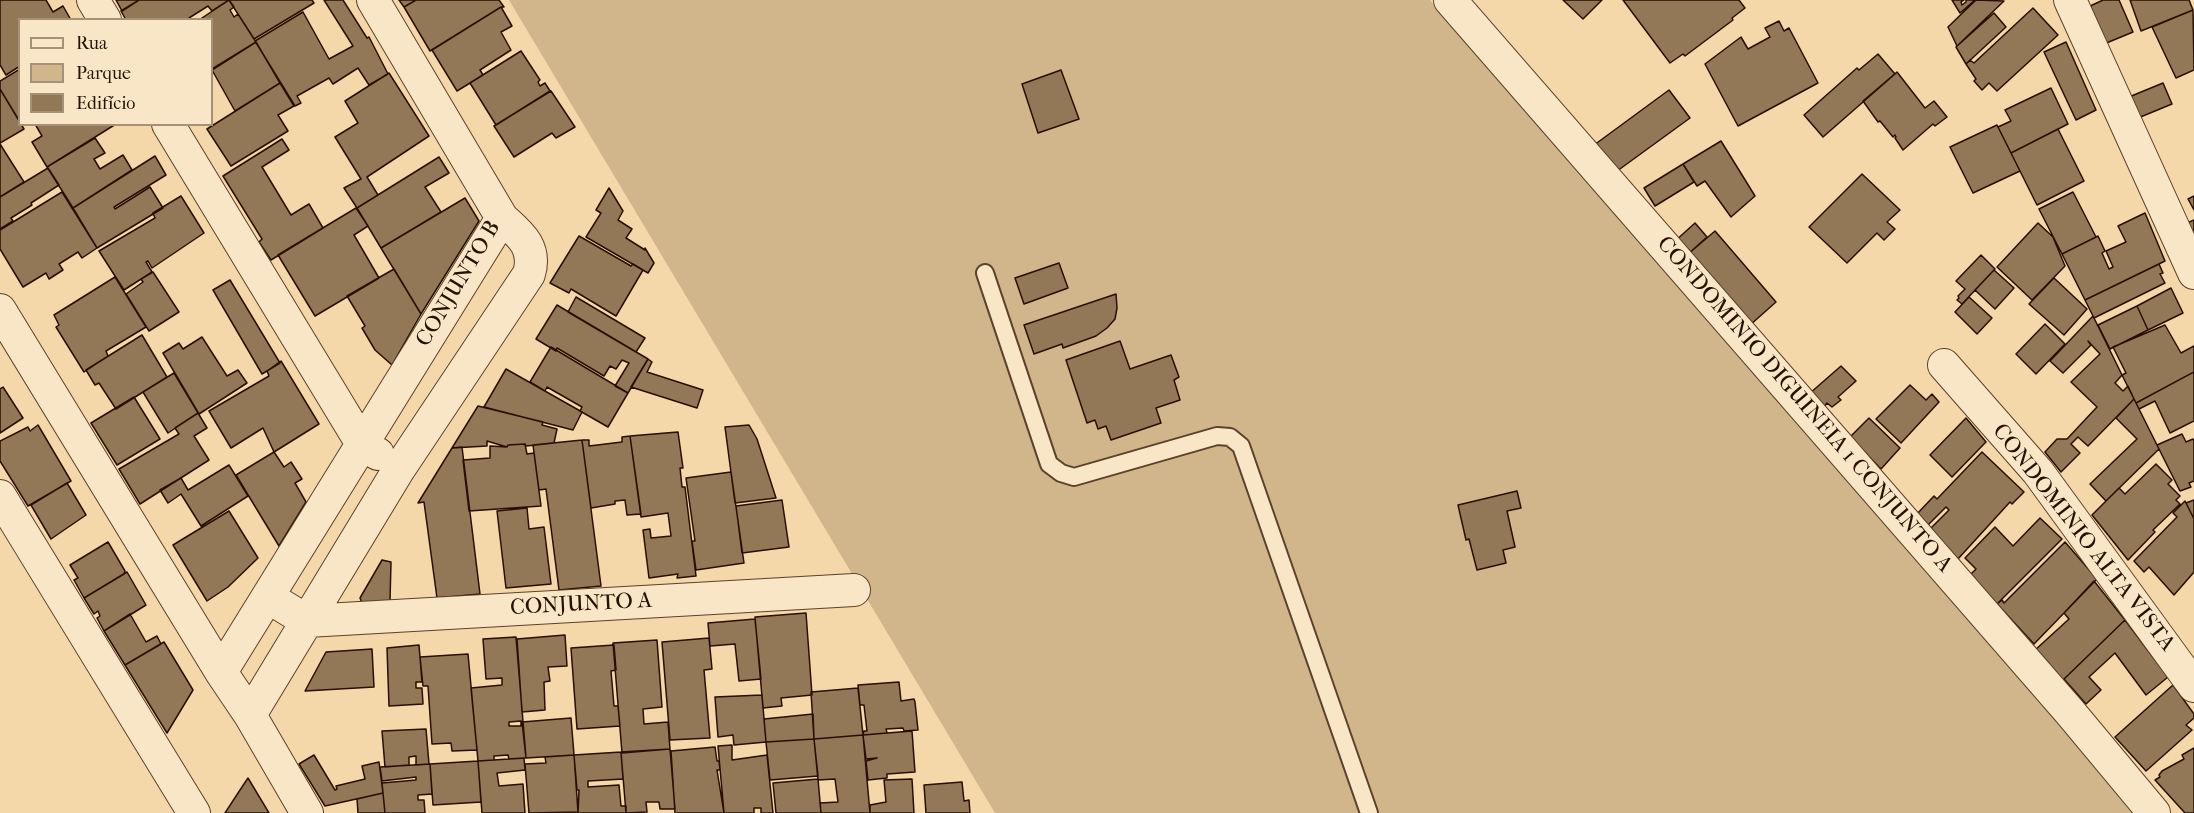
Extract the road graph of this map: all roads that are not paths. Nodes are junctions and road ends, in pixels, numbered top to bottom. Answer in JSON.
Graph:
{"nodes":[{"id":1,"x":93,"y":0,"type":"edge"},
{"id":2,"x":373,"y":0,"type":"edge"},
{"id":3,"x":1450,"y":0,"type":"edge"},
{"id":4,"x":2070,"y":0,"type":"edge"},
{"id":5,"x":104,"y":18,"type":"edge"},
{"id":6,"x":169,"y":126,"type":"edge"},
{"id":7,"x":502,"y":218,"type":"junction"},
{"id":8,"x":985,"y":273,"type":"dead end"},
{"id":9,"x":2194,"y":273,"type":"edge"},
{"id":10,"x":0,"y":310,"type":"edge"},
{"id":11,"x":1944,"y":365,"type":"dead end"},
{"id":12,"x":362,"y":444,"type":"junction"},
{"id":13,"x":399,"y":469,"type":"junction"},
{"id":14,"x":0,"y":496,"type":"edge"},
{"id":15,"x":854,"y":590,"type":"dead end"},
{"id":16,"x":268,"y":597,"type":"junction"},
{"id":17,"x":307,"y":621,"type":"junction"},
{"id":18,"x":221,"y":672,"type":"junction"},
{"id":19,"x":2194,"y":686,"type":"edge"},
{"id":20,"x":250,"y":715,"type":"junction"},
{"id":21,"x":194,"y":813,"type":"edge"},
{"id":22,"x":307,"y":813,"type":"edge"},
{"id":23,"x":1369,"y":813,"type":"edge"},
{"id":24,"x":2154,"y":813,"type":"edge"}],
"edges":[{"from":1,"to":5,"type":"street"},
{"from":2,"to":7,"type":"street","name":"CONJUNTO B"},
{"from":3,"to":24,"type":"street","name":"CONDOMINIO DIGUINEIA 1 CONJUNTO A"},
{"from":4,"to":9,"type":"street"},
{"from":6,"to":12,"type":"street"},
{"from":7,"to":12,"type":"street","name":"CONJUNTO B"},
{"from":7,"to":13,"type":"street"},
{"from":8,"to":23,"type":"lane"},
{"from":10,"to":18,"type":"street"},
{"from":11,"to":19,"type":"street","name":"CONDOMINIO ALTA VISTA"},
{"from":12,"to":13,"type":"street"},
{"from":12,"to":16,"type":"street","name":"CONJUNTO B"},
{"from":13,"to":17,"type":"street"},
{"from":14,"to":21,"type":"street"},
{"from":15,"to":17,"type":"street","name":"CONJUNTO A"},
{"from":16,"to":17,"type":"street"},
{"from":16,"to":18,"type":"street","name":"CONJUNTO B"},
{"from":17,"to":20,"type":"street"},
{"from":18,"to":20,"type":"street"},
{"from":20,"to":22,"type":"street"}]}
